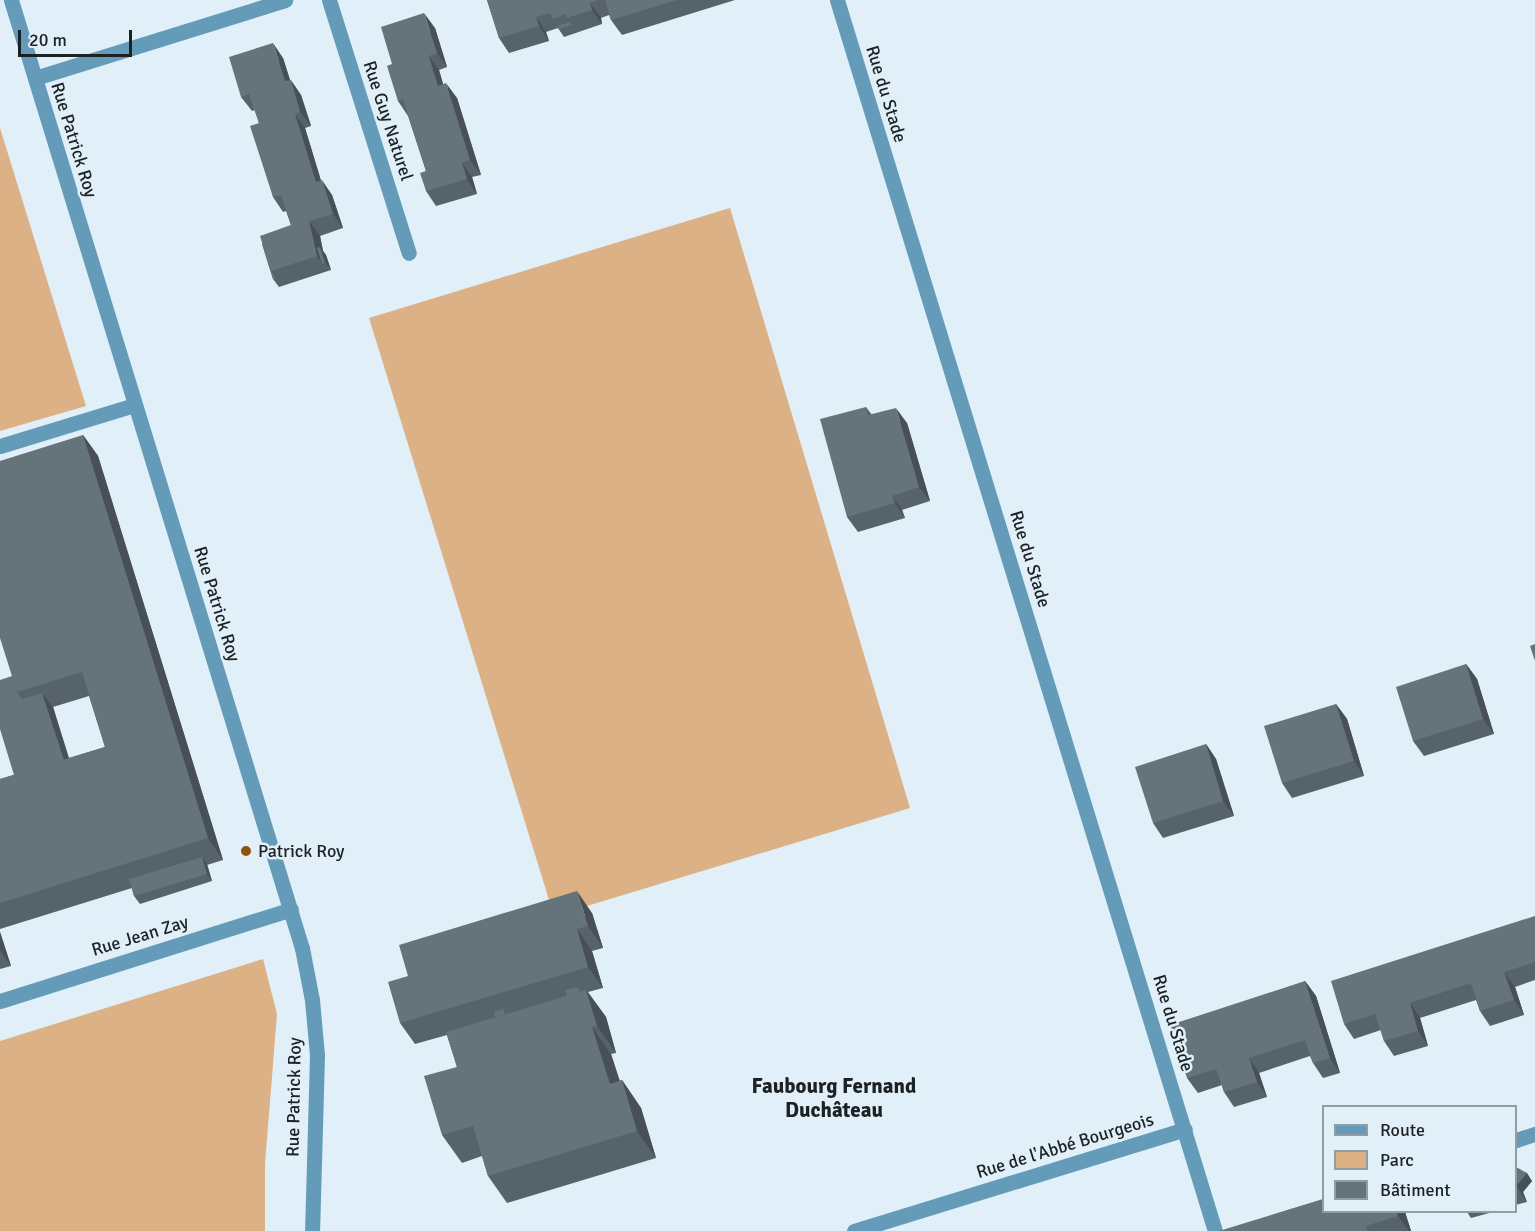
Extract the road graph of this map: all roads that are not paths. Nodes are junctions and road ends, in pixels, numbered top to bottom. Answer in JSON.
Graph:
{"nodes":[{"id":1,"x":11,"y":0,"type":"edge"},
{"id":2,"x":285,"y":0,"type":"edge"},
{"id":3,"x":329,"y":0,"type":"edge"},
{"id":4,"x":837,"y":0,"type":"edge"},
{"id":5,"x":35,"y":78,"type":"junction"},
{"id":6,"x":409,"y":254,"type":"dead end"},
{"id":7,"x":134,"y":405,"type":"junction"},
{"id":8,"x":0,"y":446,"type":"edge"},
{"id":9,"x":291,"y":909,"type":"junction"},
{"id":10,"x":0,"y":1000,"type":"edge"},
{"id":11,"x":1185,"y":1129,"type":"junction"},
{"id":12,"x":1535,"y":1134,"type":"edge"},
{"id":13,"x":1517,"y":1139,"type":"edge"},
{"id":14,"x":1222,"y":1230,"type":"edge"},
{"id":15,"x":312,"y":1231,"type":"edge"},
{"id":16,"x":854,"y":1231,"type":"edge"}],
"edges":[{"from":1,"to":5,"type":"street","name":"Rue Patrick Roy"},
{"from":2,"to":5,"type":"street"},
{"from":3,"to":6,"type":"street","name":"Rue Guy Naturel"},
{"from":4,"to":11,"type":"street","name":"Rue du Stade"},
{"from":5,"to":7,"type":"street","name":"Rue Patrick Roy"},
{"from":7,"to":8,"type":"street"},
{"from":7,"to":9,"type":"street","name":"Rue Patrick Roy"},
{"from":9,"to":10,"type":"street","name":"Rue Jean Zay"},
{"from":9,"to":15,"type":"street","name":"Rue Patrick Roy"},
{"from":11,"to":14,"type":"street"},
{"from":11,"to":16,"type":"street","name":"Rue de l'Abbé Bourgeois"},
{"from":12,"to":13,"type":"street"}]}
